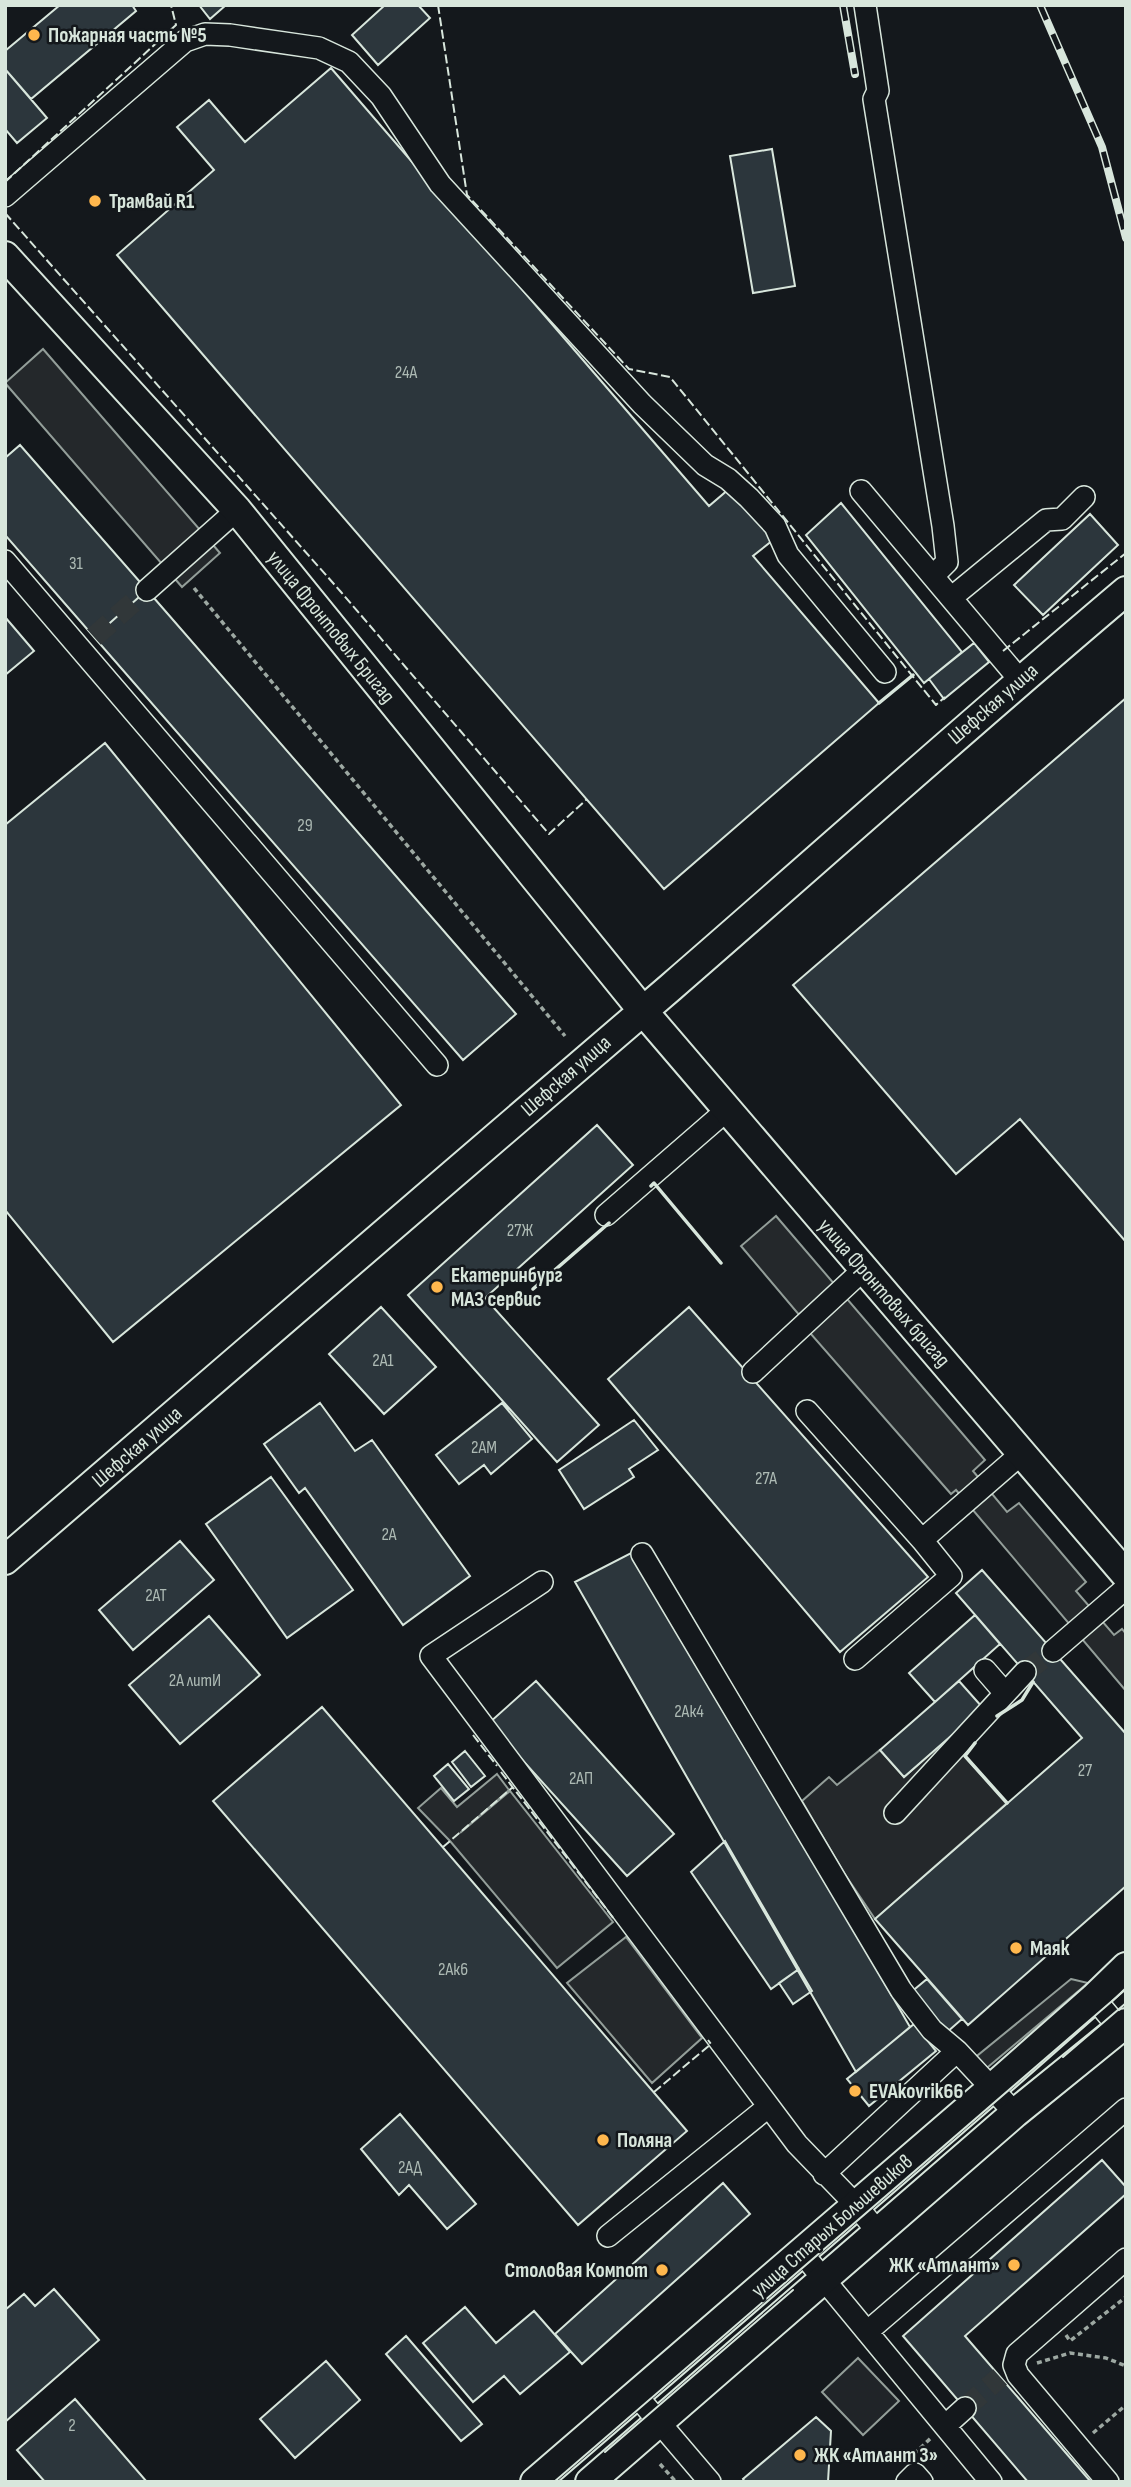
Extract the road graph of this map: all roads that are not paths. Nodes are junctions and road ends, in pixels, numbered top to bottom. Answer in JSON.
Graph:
{"nodes":[{"id":1,"x":865,"y":5,"type":"edge"},
{"id":2,"x":5,"y":195,"type":"edge"},
{"id":3,"x":5,"y":256,"type":"edge"},
{"id":4,"x":861,"y":491,"type":"dead end"},
{"id":5,"x":1084,"y":497,"type":"dead end"},
{"id":6,"x":237,"y":510,"type":"junction"},
{"id":7,"x":5,"y":561,"type":"edge"},
{"id":8,"x":933,"y":576,"type":"junction"},
{"id":9,"x":147,"y":590,"type":"tunnel mouth"},
{"id":10,"x":1126,"y":591,"type":"edge"},
{"id":11,"x":951,"y":598,"type":"junction"},
{"id":12,"x":885,"y":672,"type":"dead end"},
{"id":13,"x":1020,"y":680,"type":"junction"},
{"id":14,"x":643,"y":1011,"type":"junction"},
{"id":15,"x":437,"y":1065,"type":"dead end"},
{"id":16,"x":727,"y":1110,"type":"junction"},
{"id":17,"x":606,"y":1215,"type":"dead end"},
{"id":18,"x":864,"y":1269,"type":"junction"},
{"id":19,"x":752,"y":1372,"type":"dead end"},
{"id":20,"x":807,"y":1411,"type":"dead end"},
{"id":21,"x":1022,"y":1453,"type":"junction"},
{"id":22,"x":922,"y":1540,"type":"junction"},
{"id":23,"x":642,"y":1554,"type":"dead end"},
{"id":24,"x":5,"y":1560,"type":"edge"},
{"id":25,"x":1126,"y":1575,"type":"edge"},
{"id":26,"x":542,"y":1582,"type":"dead end"},
{"id":27,"x":1126,"y":1588,"type":"edge"},
{"id":28,"x":1053,"y":1651,"type":"tunnel mouth"},
{"id":29,"x":855,"y":1659,"type":"dead end"},
{"id":30,"x":985,"y":1670,"type":"dead end"},
{"id":31,"x":1025,"y":1672,"type":"tunnel mouth"},
{"id":32,"x":1004,"y":1693,"type":"junction"},
{"id":33,"x":895,"y":1813,"type":"dead end"},
{"id":34,"x":1126,"y":1967,"type":"edge"},
{"id":35,"x":1094,"y":1998,"type":"junction"},
{"id":36,"x":1124,"y":2028,"type":"edge"},
{"id":37,"x":957,"y":2051,"type":"junction"},
{"id":38,"x":992,"y":2088,"type":"junction"},
{"id":39,"x":768,"y":2107,"type":"junction"},
{"id":40,"x":1126,"y":2109,"type":"edge"},
{"id":41,"x":1014,"y":2113,"type":"junction"},
{"id":42,"x":824,"y":2174,"type":"junction"},
{"id":43,"x":855,"y":2204,"type":"junction"},
{"id":44,"x":877,"y":2231,"type":"junction"},
{"id":45,"x":608,"y":2236,"type":"dead end"},
{"id":46,"x":802,"y":2253,"type":"junction"},
{"id":47,"x":1126,"y":2259,"type":"edge"},
{"id":48,"x":824,"y":2280,"type":"junction"},
{"id":49,"x":867,"y":2332,"type":"junction"},
{"id":50,"x":636,"y":2395,"type":"junction"},
{"id":51,"x":965,"y":2408,"type":"tunnel mouth"},
{"id":52,"x":659,"y":2422,"type":"junction"},
{"id":53,"x":945,"y":2426,"type":"junction"},
{"id":54,"x":536,"y":2482,"type":"edge"},
{"id":55,"x":590,"y":2482,"type":"edge"},
{"id":56,"x":710,"y":2482,"type":"edge"},
{"id":57,"x":991,"y":2482,"type":"edge"},
{"id":58,"x":1108,"y":2482,"type":"edge"}],
"edges":[{"from":1,"to":8,"type":"lane"},
{"from":2,"to":12,"type":"lane"},
{"from":3,"to":6,"type":"main road","name":"улица Фронтовых Бригад"},
{"from":4,"to":8,"type":"lane"},
{"from":5,"to":11,"type":"lane"},
{"from":6,"to":9,"type":"lane"},
{"from":6,"to":14,"type":"main road","name":"улица Фронтовых Бригад"},
{"from":7,"to":15,"type":"lane"},
{"from":8,"to":11,"type":"lane"},
{"from":10,"to":13,"type":"main road","name":"Шефская улица"},
{"from":11,"to":13,"type":"lane"},
{"from":13,"to":14,"type":"main road","name":"Шефская улица"},
{"from":14,"to":16,"type":"main road","name":"улица Фронтовых бригад"},
{"from":14,"to":24,"type":"main road","name":"Шефская улица"},
{"from":16,"to":17,"type":"lane"},
{"from":16,"to":18,"type":"main road","name":"улица Фронтовых бригад"},
{"from":18,"to":19,"type":"lane"},
{"from":18,"to":21,"type":"main road","name":"улица Фронтовых бригад"},
{"from":20,"to":22,"type":"lane"},
{"from":21,"to":22,"type":"lane"},
{"from":21,"to":25,"type":"main road","name":"улица Фронтовых бригад"},
{"from":22,"to":29,"type":"lane"},
{"from":23,"to":37,"type":"lane"},
{"from":26,"to":39,"type":"lane"},
{"from":27,"to":28,"type":"lane"},
{"from":30,"to":32,"type":"lane"},
{"from":31,"to":32,"type":"lane"},
{"from":32,"to":33,"type":"lane"},
{"from":34,"to":35,"type":"main road","name":"улица Старых Большевиков"},
{"from":35,"to":36,"type":"lane"},
{"from":35,"to":38,"type":"main road","name":"улица Старых Большевиков"},
{"from":36,"to":41,"type":"main road","name":"улица Старых Большевиков"},
{"from":37,"to":38,"type":"lane"},
{"from":37,"to":42,"type":"lane"},
{"from":38,"to":41,"type":"lane"},
{"from":38,"to":43,"type":"main road","name":"улица Старых Большевиков"},
{"from":39,"to":42,"type":"lane"},
{"from":39,"to":45,"type":"lane"},
{"from":40,"to":49,"type":"lane"},
{"from":41,"to":44,"type":"main road","name":"улица Старых Большевиков"},
{"from":42,"to":43,"type":"lane"},
{"from":43,"to":44,"type":"lane"},
{"from":43,"to":46,"type":"main road","name":"улица Старых Большевиков"},
{"from":44,"to":48,"type":"main road","name":"улица Старых Большевиков"},
{"from":46,"to":48,"type":"lane"},
{"from":46,"to":50,"type":"main road","name":"улица Старых Большевиков"},
{"from":47,"to":58,"type":"lane"},
{"from":48,"to":49,"type":"lane"},
{"from":48,"to":52,"type":"main road","name":"улица Старых Большевиков"},
{"from":49,"to":53,"type":"lane"},
{"from":50,"to":52,"type":"lane"},
{"from":50,"to":54,"type":"main road","name":"улица Старых Большевиков"},
{"from":51,"to":53,"type":"lane"},
{"from":52,"to":55,"type":"main road","name":"улица Старых Большевиков"},
{"from":52,"to":56,"type":"lane"},
{"from":53,"to":57,"type":"lane"}]}
